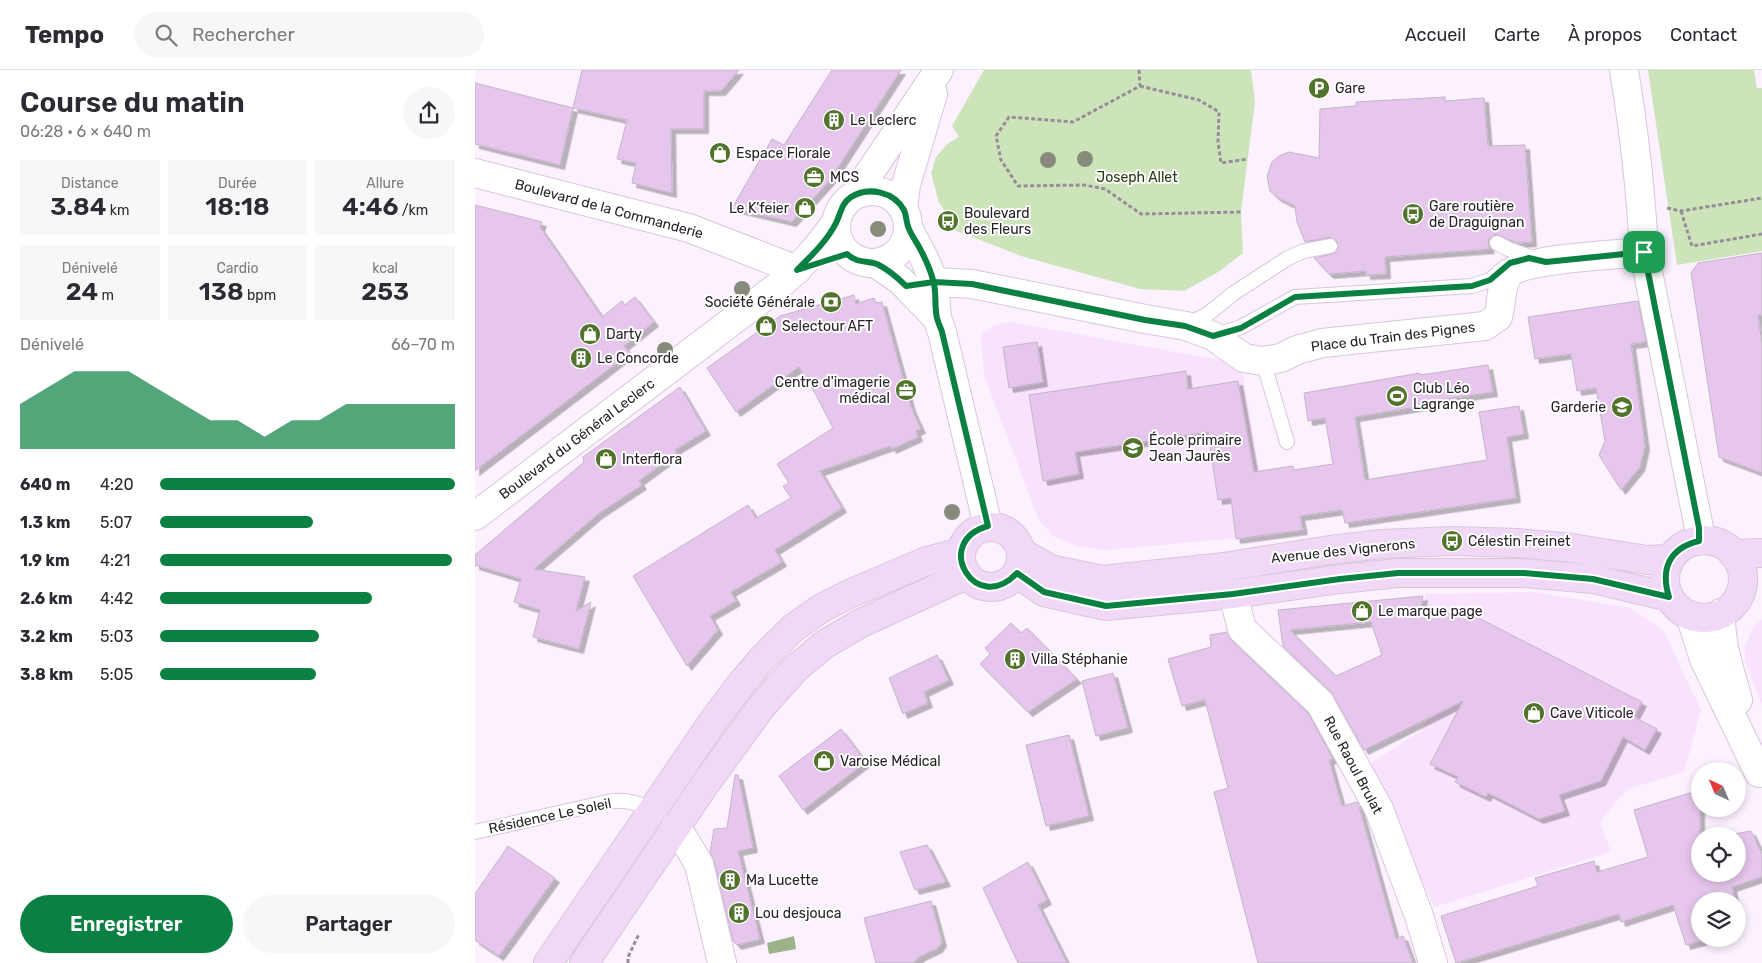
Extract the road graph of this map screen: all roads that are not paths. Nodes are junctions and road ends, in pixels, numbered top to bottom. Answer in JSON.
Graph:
{"nodes":[{"id":1,"x":939,"y":70,"type":"edge"},
{"id":2,"x":1624,"y":70,"type":"edge"},
{"id":3,"x":475,"y":173,"type":"edge"},
{"id":4,"x":861,"y":193,"type":"junction"},
{"id":5,"x":906,"y":218,"type":"junction"},
{"id":6,"x":836,"y":222,"type":"junction"},
{"id":7,"x":1497,"y":243,"type":"dead end"},
{"id":8,"x":1330,"y":246,"type":"dead end"},
{"id":9,"x":1644,"y":252,"type":"junction"},
{"id":10,"x":849,"y":256,"type":"junction"},
{"id":11,"x":1538,"y":260,"type":"junction"},
{"id":12,"x":875,"y":264,"type":"junction"},
{"id":13,"x":797,"y":270,"type":"junction"},
{"id":14,"x":934,"y":282,"type":"junction"},
{"id":15,"x":906,"y":286,"type":"junction"},
{"id":16,"x":937,"y":318,"type":"junction"},
{"id":17,"x":1185,"y":326,"type":"junction"},
{"id":18,"x":1213,"y":336,"type":"junction"},
{"id":19,"x":1263,"y":362,"type":"junction"},
{"id":20,"x":1287,"y":442,"type":"dead end"},
{"id":21,"x":475,"y":516,"type":"edge"},
{"id":22,"x":988,"y":526,"type":"junction"},
{"id":23,"x":1699,"y":541,"type":"junction"},
{"id":24,"x":1762,"y":553,"type":"edge"},
{"id":25,"x":1733,"y":554,"type":"junction"},
{"id":26,"x":1670,"y":559,"type":"junction"},
{"id":27,"x":1019,"y":563,"type":"junction"},
{"id":28,"x":964,"y":564,"type":"junction"},
{"id":29,"x":1752,"y":586,"type":"edge"},
{"id":30,"x":1233,"y":594,"type":"junction"},
{"id":31,"x":1669,"y":597,"type":"junction"},
{"id":32,"x":1721,"y":614,"type":"junction"},
{"id":33,"x":1690,"y":616,"type":"junction"},
{"id":34,"x":1761,"y":775,"type":"edge"},
{"id":35,"x":653,"y":811,"type":"junction"},
{"id":36,"x":677,"y":826,"type":"junction"},
{"id":37,"x":475,"y":832,"type":"edge"},
{"id":38,"x":548,"y":963,"type":"edge"},
{"id":39,"x":584,"y":963,"type":"edge"},
{"id":40,"x":722,"y":963,"type":"edge"},
{"id":41,"x":1433,"y":963,"type":"edge"}],
"edges":[{"from":1,"to":4,"type":"street"},
{"from":1,"to":5,"type":"street"},
{"from":2,"to":9,"type":"street"},
{"from":3,"to":13,"type":"street","name":"Boulevard de la Commanderie"},
{"from":4,"to":5,"type":"street"},
{"from":4,"to":6,"type":"street"},
{"from":5,"to":12,"type":"street"},
{"from":5,"to":14,"type":"street"},
{"from":6,"to":10,"type":"street"},
{"from":6,"to":13,"type":"street","name":"Boulevard du Général Leclerc"},
{"from":7,"to":11,"type":"lane"},
{"from":8,"to":17,"type":"lane"},
{"from":9,"to":11,"type":"street"},
{"from":9,"to":23,"type":"street"},
{"from":10,"to":12,"type":"street"},
{"from":10,"to":13,"type":"street","name":"Boulevard du Général Leclerc"},
{"from":11,"to":18,"type":"lane"},
{"from":11,"to":19,"type":"street","name":"Place du Train des Pignes"},
{"from":12,"to":15,"type":"street"},
{"from":13,"to":21,"type":"street","name":"Boulevard du Général Leclerc"},
{"from":14,"to":15,"type":"lane"},
{"from":14,"to":16,"type":"street"},
{"from":14,"to":17,"type":"street"},
{"from":15,"to":16,"type":"street"},
{"from":16,"to":22,"type":"street"},
{"from":17,"to":18,"type":"street"},
{"from":18,"to":19,"type":"street"},
{"from":19,"to":20,"type":"lane"},
{"from":22,"to":27,"type":"main road","name":"Avenue des Vignerons"},
{"from":22,"to":28,"type":"main road"},
{"from":23,"to":25,"type":"main road"},
{"from":23,"to":26,"type":"main road"},
{"from":24,"to":25,"type":"main road"},
{"from":25,"to":29,"type":"main road"},
{"from":26,"to":27,"type":"main road","name":"Avenue des Vignerons"},
{"from":26,"to":31,"type":"main road"},
{"from":27,"to":28,"type":"main road"},
{"from":27,"to":30,"type":"main road","name":"Avenue des Vignerons"},
{"from":28,"to":35,"type":"main road"},
{"from":28,"to":36,"type":"main road"},
{"from":29,"to":32,"type":"main road"},
{"from":30,"to":31,"type":"main road","name":"Avenue des Vignerons"},
{"from":30,"to":41,"type":"street","name":"Rue Raoul Brulat"},
{"from":31,"to":33,"type":"main road"},
{"from":32,"to":33,"type":"main road"},
{"from":32,"to":34,"type":"street"},
{"from":33,"to":34,"type":"street"},
{"from":35,"to":37,"type":"lane","name":"Résidence Le Soleil"},
{"from":35,"to":38,"type":"main road"},
{"from":36,"to":39,"type":"main road"},
{"from":36,"to":40,"type":"street"}]}
